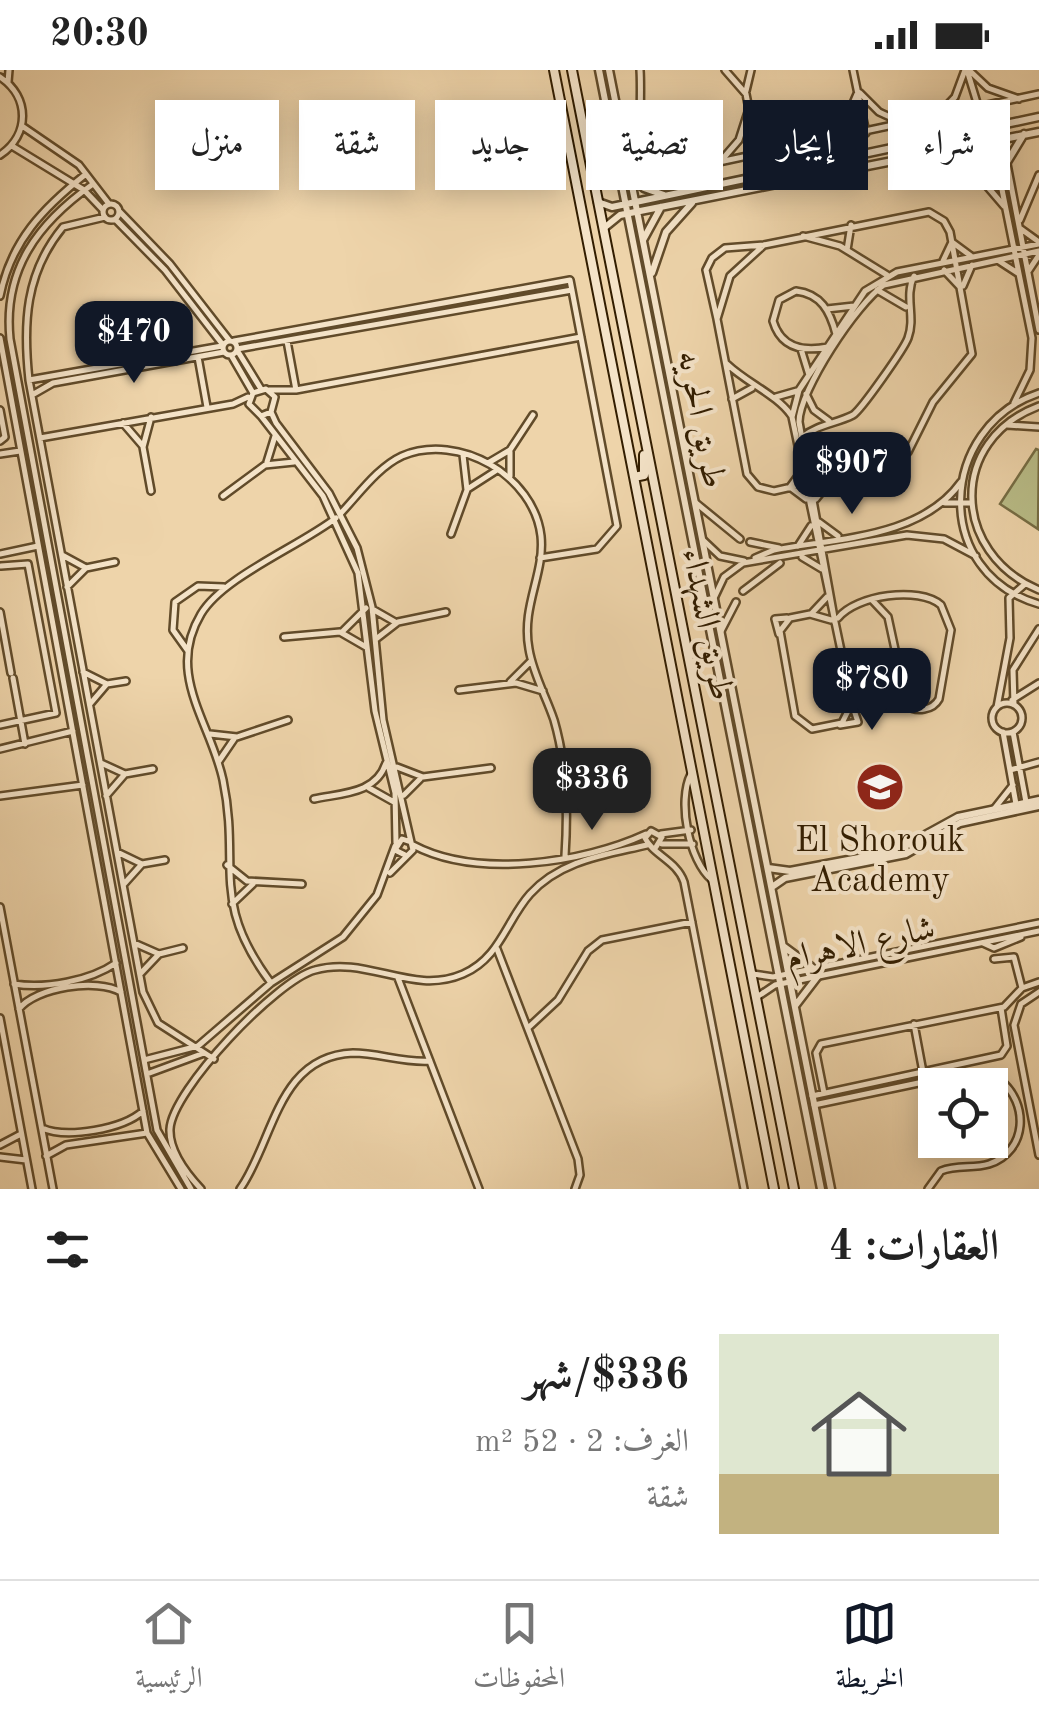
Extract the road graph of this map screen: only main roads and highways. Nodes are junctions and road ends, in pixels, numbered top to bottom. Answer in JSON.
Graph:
{"nodes":[{"id":1,"x":554,"y":70,"type":"edge"},
{"id":2,"x":572,"y":70,"type":"edge"},
{"id":3,"x":646,"y":446,"type":"junction"},
{"id":4,"x":634,"y":477,"type":"junction"},
{"id":5,"x":656,"y":497,"type":"junction"},
{"id":6,"x":643,"y":521,"type":"junction"},
{"id":7,"x":774,"y":1189,"type":"edge"},
{"id":8,"x":794,"y":1189,"type":"edge"}],
"edges":[{"from":1,"to":4,"type":"main road","name":"طريق الشهداء"},
{"from":2,"to":3,"type":"main road","name":"طريق الشهداء"},
{"from":3,"to":4,"type":"main road"},
{"from":3,"to":5,"type":"main road","name":"طريق الشهداء"},
{"from":4,"to":6,"type":"main road","name":"طريق الشهداء"},
{"from":5,"to":6,"type":"main road"},
{"from":5,"to":8,"type":"main road","name":"طريق الشهداء"},
{"from":6,"to":7,"type":"main road","name":"طريق الشهداء"}]}
